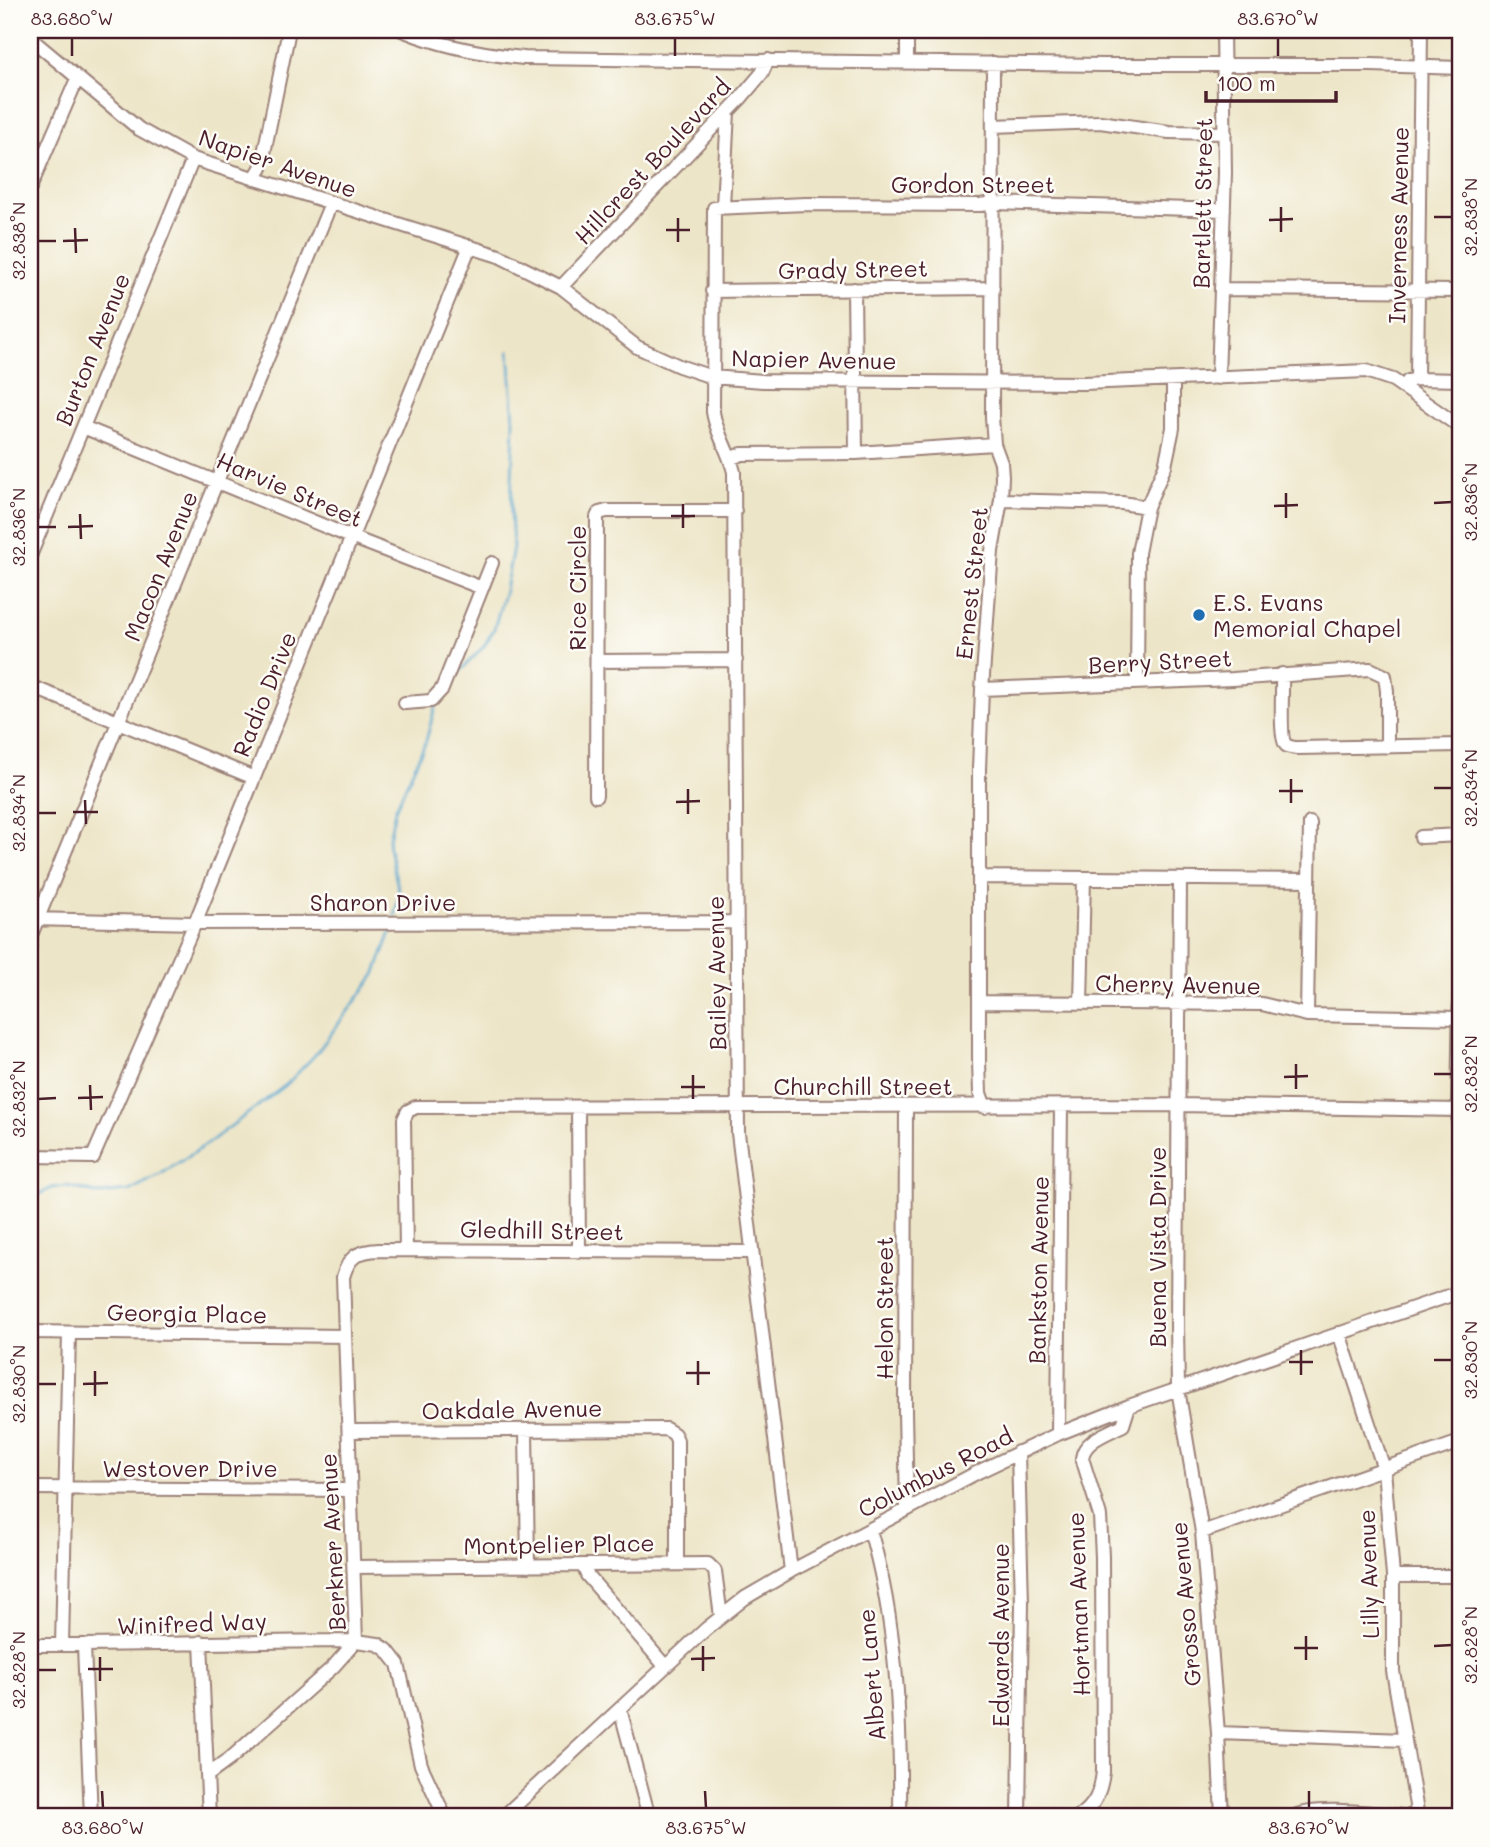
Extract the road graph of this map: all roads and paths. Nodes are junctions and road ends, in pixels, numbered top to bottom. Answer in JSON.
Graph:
{"nodes":[{"id":1,"x":289,"y":30,"type":"edge"},
{"id":2,"x":402,"y":30,"type":"edge"},
{"id":3,"x":907,"y":30,"type":"edge"},
{"id":4,"x":1223,"y":30,"type":"edge"},
{"id":5,"x":1421,"y":30,"type":"edge"},
{"id":6,"x":30,"y":38,"type":"edge"},
{"id":7,"x":768,"y":60,"type":"junction"},
{"id":8,"x":907,"y":62,"type":"junction"},
{"id":9,"x":993,"y":63,"type":"junction"},
{"id":10,"x":1224,"y":65,"type":"junction"},
{"id":11,"x":1421,"y":68,"type":"junction"},
{"id":12,"x":1460,"y":68,"type":"edge"},
{"id":13,"x":77,"y":79,"type":"junction"},
{"id":14,"x":728,"y":112,"type":"junction"},
{"id":15,"x":993,"y":126,"type":"junction"},
{"id":16,"x":1225,"y":133,"type":"junction"},
{"id":17,"x":193,"y":159,"type":"junction"},
{"id":18,"x":254,"y":179,"type":"junction"},
{"id":19,"x":30,"y":188,"type":"edge"},
{"id":20,"x":331,"y":203,"type":"junction"},
{"id":21,"x":994,"y":203,"type":"junction"},
{"id":22,"x":723,"y":206,"type":"junction"},
{"id":23,"x":1224,"y":210,"type":"junction"},
{"id":24,"x":470,"y":246,"type":"junction"},
{"id":25,"x":561,"y":287,"type":"junction"},
{"id":26,"x":993,"y":288,"type":"junction"},
{"id":27,"x":854,"y":289,"type":"junction"},
{"id":28,"x":1222,"y":289,"type":"junction"},
{"id":29,"x":1418,"y":290,"type":"junction"},
{"id":30,"x":712,"y":291,"type":"junction"},
{"id":31,"x":1460,"y":291,"type":"edge"},
{"id":32,"x":712,"y":377,"type":"junction"},
{"id":33,"x":1218,"y":378,"type":"junction"},
{"id":34,"x":1417,"y":379,"type":"junction"},
{"id":35,"x":1173,"y":380,"type":"junction"},
{"id":36,"x":1460,"y":380,"type":"edge"},
{"id":37,"x":855,"y":382,"type":"junction"},
{"id":38,"x":994,"y":382,"type":"junction"},
{"id":39,"x":1398,"y":383,"type":"junction"},
{"id":40,"x":83,"y":427,"type":"junction"},
{"id":41,"x":1460,"y":427,"type":"edge"},
{"id":42,"x":994,"y":444,"type":"junction"},
{"id":43,"x":856,"y":453,"type":"junction"},
{"id":44,"x":731,"y":458,"type":"junction"},
{"id":45,"x":217,"y":481,"type":"junction"},
{"id":46,"x":1001,"y":500,"type":"junction"},
{"id":47,"x":1147,"y":507,"type":"junction"},
{"id":48,"x":735,"y":511,"type":"junction"},
{"id":49,"x":351,"y":537,"type":"junction"},
{"id":50,"x":30,"y":556,"type":"edge"},
{"id":51,"x":492,"y":563,"type":"dead end"},
{"id":52,"x":482,"y":589,"type":"junction"},
{"id":53,"x":736,"y":660,"type":"junction"},
{"id":54,"x":597,"y":661,"type":"junction"},
{"id":55,"x":1282,"y":674,"type":"junction"},
{"id":56,"x":1137,"y":683,"type":"junction"},
{"id":57,"x":30,"y":686,"type":"edge"},
{"id":58,"x":982,"y":689,"type":"junction"},
{"id":59,"x":405,"y":703,"type":"dead end"},
{"id":60,"x":119,"y":723,"type":"junction"},
{"id":61,"x":1460,"y":745,"type":"edge"},
{"id":62,"x":1387,"y":747,"type":"junction"},
{"id":63,"x":253,"y":777,"type":"junction"},
{"id":64,"x":596,"y":796,"type":"dead end"},
{"id":65,"x":1310,"y":823,"type":"dead end"},
{"id":66,"x":1460,"y":835,"type":"edge"},
{"id":67,"x":1422,"y":837,"type":"dead end"},
{"id":68,"x":979,"y":877,"type":"junction"},
{"id":69,"x":1084,"y":878,"type":"junction"},
{"id":70,"x":1181,"y":879,"type":"junction"},
{"id":71,"x":1309,"y":880,"type":"junction"},
{"id":72,"x":34,"y":919,"type":"edge"},
{"id":73,"x":735,"y":922,"type":"junction"},
{"id":74,"x":195,"y":923,"type":"junction"},
{"id":75,"x":30,"y":945,"type":"edge"},
{"id":76,"x":1460,"y":991,"type":"edge"},
{"id":77,"x":979,"y":1002,"type":"junction"},
{"id":78,"x":1081,"y":1003,"type":"junction"},
{"id":79,"x":1179,"y":1003,"type":"junction"},
{"id":80,"x":1307,"y":1015,"type":"junction"},
{"id":81,"x":1460,"y":1018,"type":"edge"},
{"id":82,"x":1178,"y":1105,"type":"junction"},
{"id":83,"x":906,"y":1106,"type":"junction"},
{"id":84,"x":1061,"y":1106,"type":"junction"},
{"id":85,"x":985,"y":1107,"type":"junction"},
{"id":86,"x":578,"y":1108,"type":"junction"},
{"id":87,"x":738,"y":1108,"type":"junction"},
{"id":88,"x":1458,"y":1110,"type":"junction"},
{"id":89,"x":1460,"y":1143,"type":"edge"},
{"id":90,"x":30,"y":1156,"type":"edge"},
{"id":91,"x":406,"y":1250,"type":"junction"},
{"id":92,"x":579,"y":1252,"type":"junction"},
{"id":93,"x":751,"y":1252,"type":"junction"},
{"id":94,"x":344,"y":1273,"type":"joint"},
{"id":95,"x":1460,"y":1292,"type":"edge"},
{"id":96,"x":30,"y":1332,"type":"edge"},
{"id":97,"x":69,"y":1333,"type":"junction"},
{"id":98,"x":1339,"y":1334,"type":"junction"},
{"id":99,"x":345,"y":1336,"type":"junction"},
{"id":100,"x":1178,"y":1389,"type":"junction"},
{"id":101,"x":1129,"y":1406,"type":"junction"},
{"id":102,"x":526,"y":1430,"type":"junction"},
{"id":103,"x":349,"y":1431,"type":"junction"},
{"id":104,"x":1058,"y":1434,"type":"junction"},
{"id":105,"x":1460,"y":1442,"type":"edge"},
{"id":106,"x":1018,"y":1452,"type":"junction"},
{"id":107,"x":1384,"y":1469,"type":"junction"},
{"id":108,"x":30,"y":1488,"type":"edge"},
{"id":109,"x":65,"y":1488,"type":"junction"},
{"id":110,"x":350,"y":1490,"type":"junction"},
{"id":111,"x":907,"y":1509,"type":"junction"},
{"id":112,"x":870,"y":1530,"type":"junction"},
{"id":113,"x":1202,"y":1532,"type":"junction"},
{"id":114,"x":677,"y":1564,"type":"junction"},
{"id":115,"x":583,"y":1565,"type":"junction"},
{"id":116,"x":528,"y":1566,"type":"junction"},
{"id":117,"x":354,"y":1567,"type":"junction"},
{"id":118,"x":791,"y":1571,"type":"junction"},
{"id":119,"x":1393,"y":1576,"type":"junction"},
{"id":120,"x":1460,"y":1576,"type":"edge"},
{"id":121,"x":721,"y":1616,"type":"junction"},
{"id":122,"x":356,"y":1641,"type":"junction"},
{"id":123,"x":201,"y":1642,"type":"junction"},
{"id":124,"x":30,"y":1645,"type":"edge"},
{"id":125,"x":62,"y":1645,"type":"junction"},
{"id":126,"x":84,"y":1646,"type":"junction"},
{"id":127,"x":665,"y":1666,"type":"junction"},
{"id":128,"x":621,"y":1709,"type":"junction"},
{"id":129,"x":1218,"y":1733,"type":"junction"},
{"id":130,"x":1405,"y":1740,"type":"junction"},
{"id":131,"x":208,"y":1775,"type":"junction"},
{"id":132,"x":91,"y":1817,"type":"edge"},
{"id":133,"x":209,"y":1817,"type":"edge"},
{"id":134,"x":445,"y":1817,"type":"edge"},
{"id":135,"x":503,"y":1817,"type":"edge"},
{"id":136,"x":649,"y":1817,"type":"edge"},
{"id":137,"x":900,"y":1817,"type":"edge"},
{"id":138,"x":1019,"y":1817,"type":"edge"},
{"id":139,"x":1079,"y":1817,"type":"edge"},
{"id":140,"x":1222,"y":1817,"type":"edge"},
{"id":141,"x":1293,"y":1817,"type":"edge"},
{"id":142,"x":1416,"y":1817,"type":"edge"}],
"edges":[{"from":1,"to":18,"type":"street"},
{"from":2,"to":7,"type":"street"},
{"from":3,"to":8,"type":"street"},
{"from":4,"to":10,"type":"street","name":"Bartlett Street"},
{"from":5,"to":11,"type":"street","name":"Inverness Avenue"},
{"from":6,"to":13,"type":"street","name":"Napier Avenue"},
{"from":7,"to":8,"type":"street"},
{"from":7,"to":14,"type":"street","name":"Hillcrest Boulevard"},
{"from":8,"to":9,"type":"street"},
{"from":9,"to":10,"type":"street"},
{"from":9,"to":15,"type":"street","name":"Ernest Street"},
{"from":10,"to":11,"type":"street"},
{"from":10,"to":16,"type":"street","name":"Bartlett Street"},
{"from":11,"to":12,"type":"street"},
{"from":11,"to":29,"type":"street","name":"Inverness Avenue"},
{"from":13,"to":17,"type":"street","name":"Napier Avenue"},
{"from":13,"to":19,"type":"street"},
{"from":14,"to":22,"type":"street","name":"Bailey Avenue"},
{"from":14,"to":25,"type":"street","name":"Hillcrest Boulevard"},
{"from":15,"to":16,"type":"street"},
{"from":15,"to":21,"type":"street","name":"Ernest Street"},
{"from":16,"to":23,"type":"street","name":"Bartlett Street"},
{"from":17,"to":18,"type":"street","name":"Napier Avenue"},
{"from":17,"to":40,"type":"street","name":"Burton Avenue"},
{"from":18,"to":20,"type":"street","name":"Napier Avenue"},
{"from":20,"to":24,"type":"street","name":"Napier Avenue"},
{"from":20,"to":45,"type":"street","name":"Macon Avenue"},
{"from":21,"to":22,"type":"street","name":"Gordon Street"},
{"from":21,"to":23,"type":"street","name":"Gordon Street"},
{"from":21,"to":26,"type":"street","name":"Ernest Street"},
{"from":22,"to":30,"type":"street","name":"Bailey Avenue"},
{"from":23,"to":28,"type":"street","name":"Bartlett Street"},
{"from":24,"to":25,"type":"street","name":"Napier Avenue"},
{"from":24,"to":49,"type":"street","name":"Radio Drive"},
{"from":25,"to":32,"type":"street","name":"Napier Avenue"},
{"from":26,"to":27,"type":"street","name":"Grady Street"},
{"from":26,"to":38,"type":"street","name":"Ernest Street"},
{"from":27,"to":30,"type":"street","name":"Grady Street"},
{"from":27,"to":37,"type":"street"},
{"from":28,"to":29,"type":"street"},
{"from":28,"to":33,"type":"street","name":"Bartlett Street"},
{"from":29,"to":31,"type":"street"},
{"from":29,"to":34,"type":"street","name":"Inverness Avenue"},
{"from":30,"to":32,"type":"street","name":"Bailey Avenue"},
{"from":32,"to":37,"type":"street","name":"Napier Avenue"},
{"from":32,"to":44,"type":"street","name":"Bailey Avenue"},
{"from":33,"to":35,"type":"street","name":"Napier Avenue"},
{"from":33,"to":39,"type":"street","name":"Napier Avenue"},
{"from":34,"to":36,"type":"street"},
{"from":34,"to":39,"type":"street"},
{"from":35,"to":38,"type":"street","name":"Napier Avenue"},
{"from":35,"to":47,"type":"street"},
{"from":37,"to":38,"type":"street","name":"Napier Avenue"},
{"from":37,"to":43,"type":"street"},
{"from":38,"to":42,"type":"street","name":"Ernest Street"},
{"from":39,"to":41,"type":"street","name":"Napier Avenue"},
{"from":40,"to":45,"type":"street","name":"Harvie Street"},
{"from":40,"to":50,"type":"street","name":"Burton Avenue"},
{"from":42,"to":43,"type":"street"},
{"from":42,"to":46,"type":"street","name":"Ernest Street"},
{"from":43,"to":44,"type":"street"},
{"from":44,"to":48,"type":"street","name":"Bailey Avenue"},
{"from":45,"to":49,"type":"street","name":"Harvie Street"},
{"from":45,"to":60,"type":"street","name":"Macon Avenue"},
{"from":46,"to":47,"type":"street"},
{"from":46,"to":58,"type":"street","name":"Ernest Street"},
{"from":47,"to":56,"type":"street"},
{"from":48,"to":53,"type":"street","name":"Bailey Avenue"},
{"from":48,"to":54,"type":"street","name":"Rice Circle"},
{"from":49,"to":52,"type":"street","name":"Harvie Street"},
{"from":49,"to":63,"type":"street","name":"Radio Drive"},
{"from":51,"to":52,"type":"street"},
{"from":52,"to":59,"type":"street"},
{"from":53,"to":54,"type":"street","name":"Rice Circle"},
{"from":53,"to":73,"type":"street","name":"Bailey Avenue"},
{"from":54,"to":64,"type":"street"},
{"from":55,"to":56,"type":"street","name":"Berry Street"},
{"from":55,"to":62,"type":"street"},
{"from":55,"to":62,"type":"street","name":"Berry Street"},
{"from":56,"to":58,"type":"street","name":"Berry Street"},
{"from":57,"to":60,"type":"street"},
{"from":58,"to":68,"type":"street","name":"Ernest Street"},
{"from":60,"to":63,"type":"street"},
{"from":60,"to":72,"type":"street","name":"Macon Avenue"},
{"from":61,"to":62,"type":"street"},
{"from":63,"to":74,"type":"street","name":"Radio Drive"},
{"from":65,"to":71,"type":"street"},
{"from":66,"to":67,"type":"street"},
{"from":68,"to":69,"type":"street"},
{"from":68,"to":77,"type":"street","name":"Ernest Street"},
{"from":69,"to":70,"type":"street"},
{"from":69,"to":78,"type":"street"},
{"from":70,"to":71,"type":"street"},
{"from":70,"to":79,"type":"street","name":"Buena Vista Drive"},
{"from":71,"to":80,"type":"street"},
{"from":72,"to":74,"type":"street","name":"Sharon Drive"},
{"from":72,"to":75,"type":"street","name":"Macon Avenue"},
{"from":73,"to":74,"type":"street","name":"Sharon Drive"},
{"from":73,"to":87,"type":"street","name":"Bailey Avenue"},
{"from":74,"to":90,"type":"street","name":"Radio Drive"},
{"from":76,"to":81,"type":"street"},
{"from":77,"to":78,"type":"street","name":"Cherry Avenue"},
{"from":77,"to":85,"type":"street","name":"Ernest Street"},
{"from":78,"to":79,"type":"street","name":"Cherry Avenue"},
{"from":79,"to":80,"type":"street","name":"Cherry Avenue"},
{"from":79,"to":82,"type":"street","name":"Buena Vista Drive"},
{"from":80,"to":81,"type":"street","name":"Cherry Avenue"},
{"from":81,"to":88,"type":"street"},
{"from":82,"to":84,"type":"street","name":"Churchill Street"},
{"from":82,"to":88,"type":"street","name":"Churchill Street"},
{"from":82,"to":100,"type":"street","name":"Buena Vista Drive"},
{"from":83,"to":85,"type":"street","name":"Churchill Street"},
{"from":83,"to":87,"type":"street","name":"Churchill Street"},
{"from":83,"to":111,"type":"street","name":"Helon Street"},
{"from":84,"to":85,"type":"street","name":"Churchill Street"},
{"from":84,"to":104,"type":"street","name":"Bankston Avenue"},
{"from":86,"to":87,"type":"street","name":"Churchill Street"},
{"from":86,"to":91,"type":"street","name":"Churchill Street"},
{"from":86,"to":92,"type":"street"},
{"from":87,"to":93,"type":"street","name":"Bailey Avenue"},
{"from":88,"to":89,"type":"street"},
{"from":91,"to":92,"type":"street","name":"Gledhill Street"},
{"from":91,"to":94,"type":"street","name":"Gledhill Street"},
{"from":92,"to":93,"type":"street","name":"Gledhill Street"},
{"from":93,"to":118,"type":"street","name":"Bailey Avenue"},
{"from":94,"to":99,"type":"street","name":"Berkner Avenue"},
{"from":95,"to":98,"type":"street","name":"Columbus Road"},
{"from":96,"to":97,"type":"street","name":"Georgia Place"},
{"from":97,"to":99,"type":"street","name":"Georgia Place"},
{"from":97,"to":109,"type":"street"},
{"from":98,"to":100,"type":"street","name":"Columbus Road"},
{"from":98,"to":107,"type":"street","name":"Lilly Avenue"},
{"from":99,"to":103,"type":"street","name":"Berkner Avenue"},
{"from":100,"to":101,"type":"street","name":"Columbus Road"},
{"from":100,"to":113,"type":"street","name":"Grosso Avenue"},
{"from":101,"to":104,"type":"street","name":"Columbus Road"},
{"from":101,"to":139,"type":"street","name":"Hortman Avenue"},
{"from":102,"to":103,"type":"street","name":"Oakdale Avenue"},
{"from":102,"to":114,"type":"street","name":"Oakdale Avenue"},
{"from":102,"to":116,"type":"street"},
{"from":103,"to":110,"type":"street","name":"Berkner Avenue"},
{"from":104,"to":106,"type":"street","name":"Columbus Road"},
{"from":105,"to":107,"type":"street"},
{"from":106,"to":111,"type":"street","name":"Columbus Road"},
{"from":106,"to":138,"type":"street","name":"Edwards Avenue"},
{"from":107,"to":113,"type":"street"},
{"from":107,"to":119,"type":"street","name":"Lilly Avenue"},
{"from":108,"to":109,"type":"street","name":"Westover Drive"},
{"from":109,"to":110,"type":"street","name":"Westover Drive"},
{"from":109,"to":125,"type":"street"},
{"from":110,"to":117,"type":"street","name":"Berkner Avenue"},
{"from":111,"to":112,"type":"street","name":"Columbus Road"},
{"from":112,"to":118,"type":"street","name":"Columbus Road"},
{"from":112,"to":137,"type":"street","name":"Albert Lane"},
{"from":113,"to":129,"type":"street","name":"Grosso Avenue"},
{"from":114,"to":115,"type":"street","name":"Montpelier Place"},
{"from":114,"to":121,"type":"street","name":"Montpelier Place"},
{"from":115,"to":116,"type":"street","name":"Montpelier Place"},
{"from":115,"to":127,"type":"street"},
{"from":116,"to":117,"type":"street","name":"Montpelier Place"},
{"from":117,"to":122,"type":"street","name":"Berkner Avenue"},
{"from":118,"to":121,"type":"street","name":"Columbus Road"},
{"from":119,"to":120,"type":"street"},
{"from":119,"to":130,"type":"street","name":"Lilly Avenue"},
{"from":121,"to":127,"type":"street","name":"Columbus Road"},
{"from":122,"to":123,"type":"street","name":"Winifred Way"},
{"from":122,"to":131,"type":"street"},
{"from":122,"to":134,"type":"street","name":"Berkner Avenue"},
{"from":123,"to":126,"type":"street","name":"Winifred Way"},
{"from":123,"to":131,"type":"street"},
{"from":124,"to":125,"type":"street","name":"Winifred Way"},
{"from":125,"to":126,"type":"street","name":"Winifred Way"},
{"from":126,"to":132,"type":"street"},
{"from":127,"to":128,"type":"street","name":"Columbus Road"},
{"from":128,"to":135,"type":"street","name":"Columbus Road"},
{"from":128,"to":136,"type":"street"},
{"from":129,"to":130,"type":"street"},
{"from":129,"to":140,"type":"street","name":"Grosso Avenue"},
{"from":130,"to":142,"type":"street","name":"Lilly Avenue"},
{"from":131,"to":133,"type":"street"},
{"from":141,"to":142,"type":"street"}]}
